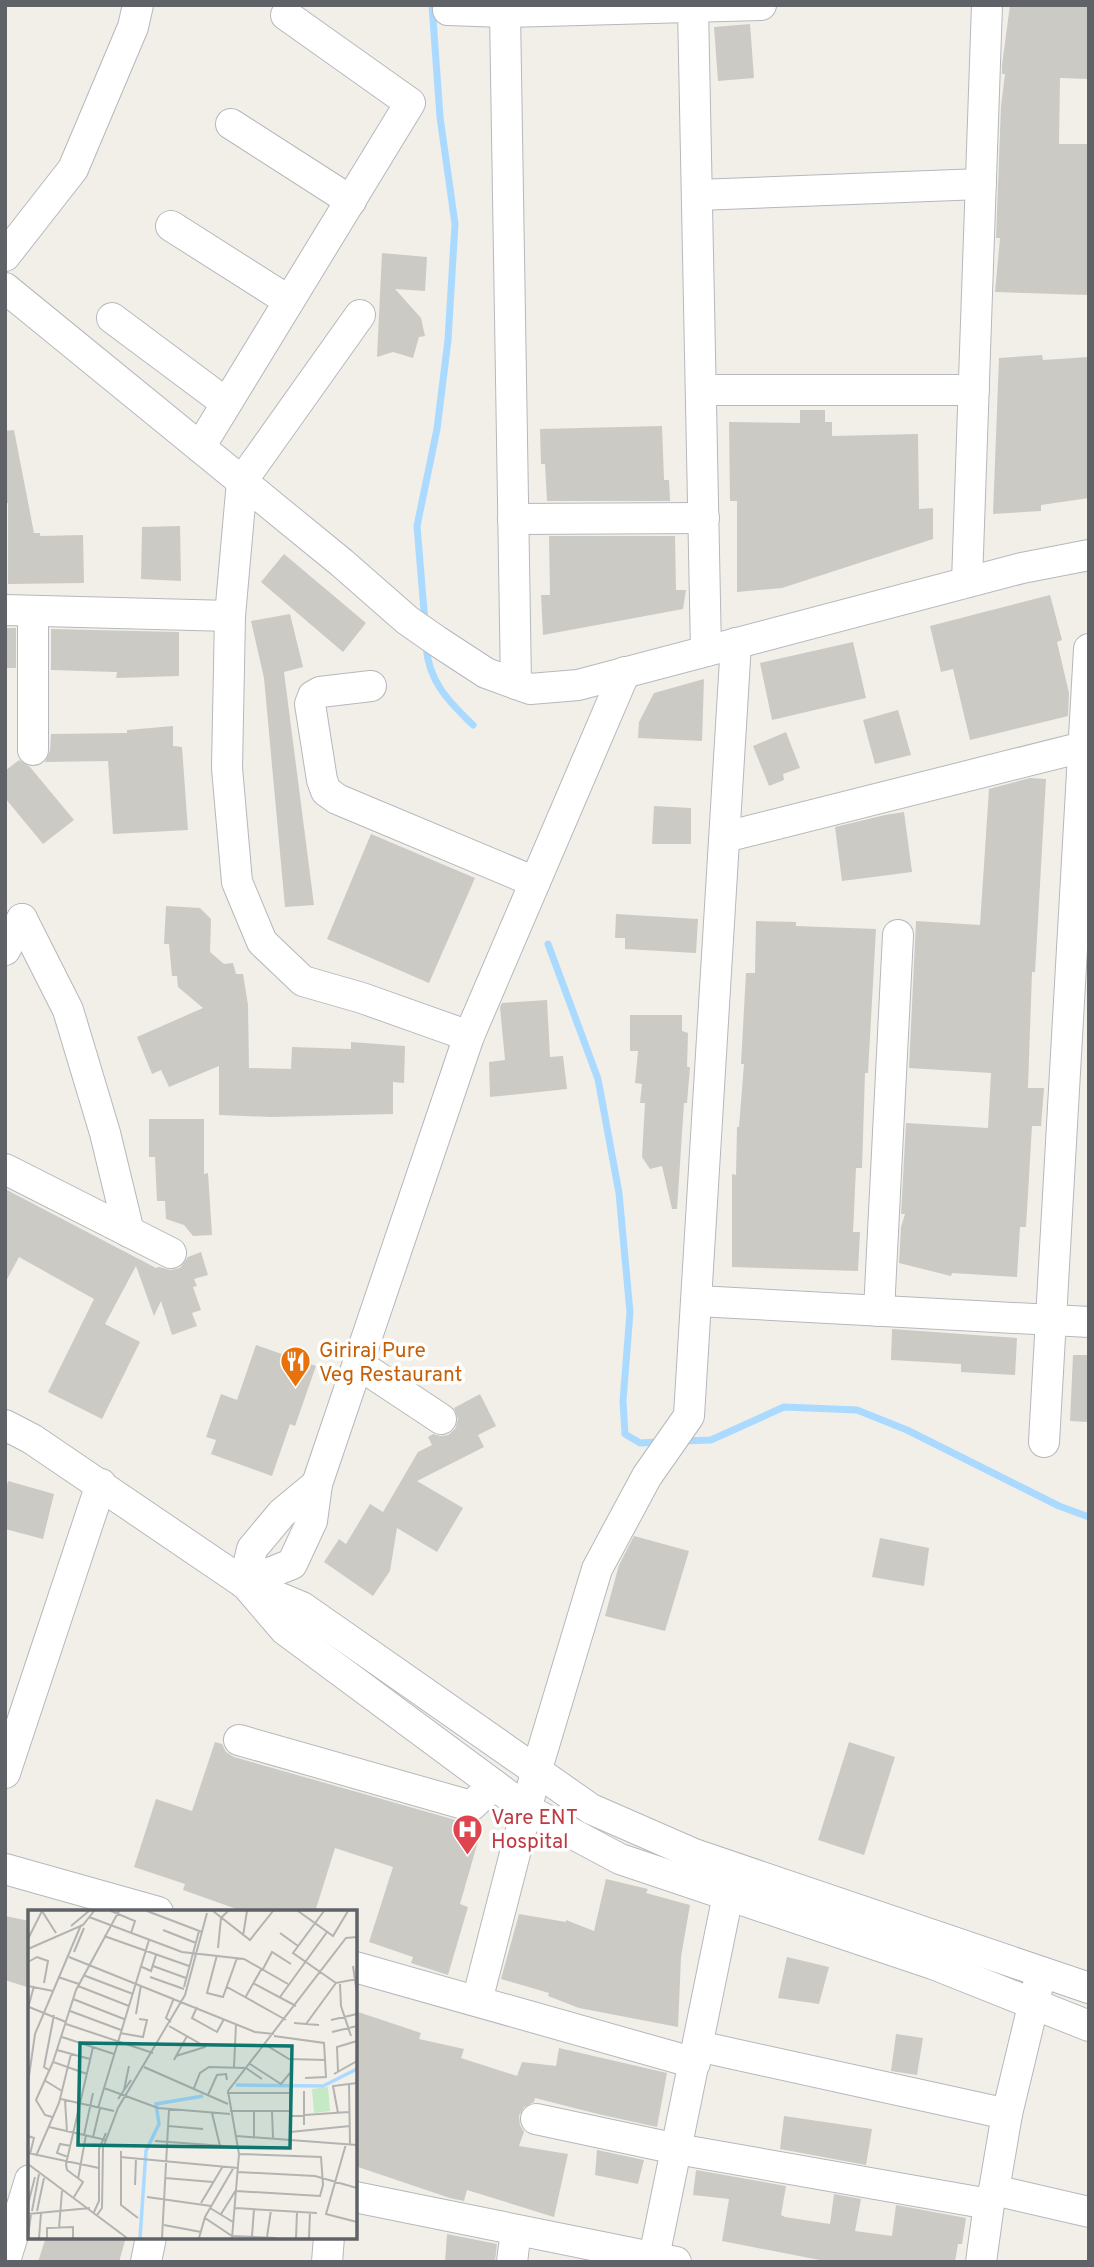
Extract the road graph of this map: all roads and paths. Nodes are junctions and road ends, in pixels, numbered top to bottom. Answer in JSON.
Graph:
{"nodes":[{"id":1,"x":138,"y":5,"type":"edge"},
{"id":2,"x":750,"y":5,"type":"edge"},
{"id":3,"x":761,"y":5,"type":"edge"},
{"id":4,"x":987,"y":5,"type":"edge"},
{"id":5,"x":693,"y":7,"type":"edge"},
{"id":6,"x":448,"y":10,"type":"dead end"},
{"id":7,"x":505,"y":12,"type":"junction"},
{"id":8,"x":286,"y":15,"type":"dead end"},
{"id":9,"x":231,"y":124,"type":"dead end"},
{"id":10,"x":981,"y":184,"type":"junction"},
{"id":11,"x":697,"y":195,"type":"junction"},
{"id":12,"x":351,"y":201,"type":"junction"},
{"id":13,"x":171,"y":226,"type":"dead end"},
{"id":14,"x":5,"y":256,"type":"edge"},
{"id":15,"x":5,"y":288,"type":"edge"},
{"id":16,"x":289,"y":301,"type":"junction"},
{"id":17,"x":360,"y":315,"type":"dead end"},
{"id":18,"x":112,"y":318,"type":"dead end"},
{"id":19,"x":701,"y":390,"type":"junction"},
{"id":20,"x":974,"y":390,"type":"junction"},
{"id":21,"x":226,"y":403,"type":"junction"},
{"id":22,"x":200,"y":447,"type":"junction"},
{"id":23,"x":242,"y":481,"type":"junction"},
{"id":24,"x":704,"y":518,"type":"junction"},
{"id":25,"x":513,"y":519,"type":"junction"},
{"id":26,"x":1089,"y":555,"type":"edge"},
{"id":27,"x":967,"y":582,"type":"junction"},
{"id":28,"x":19,"y":611,"type":"edge"},
{"id":29,"x":230,"y":617,"type":"junction"},
{"id":30,"x":736,"y":643,"type":"junction"},
{"id":31,"x":1089,"y":649,"type":"edge"},
{"id":32,"x":706,"y":651,"type":"junction"},
{"id":33,"x":625,"y":672,"type":"junction"},
{"id":34,"x":516,"y":684,"type":"junction"},
{"id":35,"x":372,"y":686,"type":"dead end"},
{"id":36,"x":1083,"y":747,"type":"junction"},
{"id":37,"x":33,"y":750,"type":"dead end"},
{"id":38,"x":725,"y":837,"type":"junction"},
{"id":39,"x":536,"y":882,"type":"junction"},
{"id":40,"x":898,"y":935,"type":"dead end"},
{"id":41,"x":5,"y":950,"type":"edge"},
{"id":42,"x":469,"y":1037,"type":"junction"},
{"id":43,"x":5,"y":1169,"type":"edge"},
{"id":44,"x":129,"y":1232,"type":"junction"},
{"id":45,"x":171,"y":1253,"type":"dead end"},
{"id":46,"x":697,"y":1301,"type":"junction"},
{"id":47,"x":879,"y":1311,"type":"junction"},
{"id":48,"x":1052,"y":1320,"type":"junction"},
{"id":49,"x":1089,"y":1322,"type":"edge"},
{"id":50,"x":358,"y":1364,"type":"junction"},
{"id":51,"x":441,"y":1419,"type":"dead end"},
{"id":52,"x":5,"y":1425,"type":"edge"},
{"id":53,"x":1044,"y":1442,"type":"dead end"},
{"id":54,"x":101,"y":1484,"type":"junction"},
{"id":55,"x":317,"y":1484,"type":"junction"},
{"id":56,"x":244,"y":1583,"type":"junction"},
{"id":57,"x":239,"y":1740,"type":"dead end"},
{"id":58,"x":536,"y":1772,"type":"junction"},
{"id":59,"x":5,"y":1773,"type":"edge"},
{"id":60,"x":494,"y":1785,"type":"junction"},
{"id":61,"x":528,"y":1810,"type":"junction"},
{"id":62,"x":5,"y":1869,"type":"edge"},
{"id":63,"x":729,"y":1895,"type":"junction"},
{"id":64,"x":113,"y":1906,"type":"edge"},
{"id":65,"x":143,"y":1910,"type":"edge"},
{"id":66,"x":357,"y":1968,"type":"edge"},
{"id":67,"x":1041,"y":1972,"type":"junction"},
{"id":68,"x":1089,"y":1988,"type":"edge"},
{"id":69,"x":477,"y":2001,"type":"junction"},
{"id":70,"x":1033,"y":2004,"type":"junction"},
{"id":71,"x":1089,"y":2026,"type":"edge"},
{"id":72,"x":696,"y":2054,"type":"junction"},
{"id":73,"x":1007,"y":2114,"type":"junction"},
{"id":74,"x":536,"y":2119,"type":"dead end"},
{"id":75,"x":677,"y":2149,"type":"junction"},
{"id":76,"x":19,"y":2195,"type":"edge"},
{"id":77,"x":357,"y":2197,"type":"edge"},
{"id":78,"x":991,"y":2197,"type":"junction"},
{"id":79,"x":1089,"y":2212,"type":"edge"},
{"id":80,"x":516,"y":2230,"type":"junction"},
{"id":81,"x":151,"y":2239,"type":"edge"},
{"id":82,"x":329,"y":2239,"type":"edge"},
{"id":83,"x":661,"y":2260,"type":"edge"},
{"id":84,"x":5,"y":2261,"type":"edge"},
{"id":85,"x":146,"y":2262,"type":"edge"},
{"id":86,"x":327,"y":2262,"type":"edge"},
{"id":87,"x":512,"y":2262,"type":"edge"},
{"id":88,"x":981,"y":2262,"type":"edge"}],
"edges":[{"from":1,"to":14,"type":"street"},
{"from":2,"to":3,"type":"street"},
{"from":2,"to":5,"type":"street"},
{"from":4,"to":10,"type":"street"},
{"from":5,"to":7,"type":"street"},
{"from":5,"to":11,"type":"street"},
{"from":6,"to":7,"type":"street"},
{"from":7,"to":25,"type":"street"},
{"from":8,"to":12,"type":"street"},
{"from":9,"to":12,"type":"street"},
{"from":10,"to":11,"type":"street"},
{"from":10,"to":20,"type":"street"},
{"from":11,"to":19,"type":"street"},
{"from":12,"to":16,"type":"street"},
{"from":13,"to":16,"type":"street"},
{"from":15,"to":22,"type":"street"},
{"from":16,"to":21,"type":"street"},
{"from":17,"to":23,"type":"street"},
{"from":18,"to":21,"type":"street"},
{"from":19,"to":20,"type":"street"},
{"from":19,"to":24,"type":"street"},
{"from":20,"to":27,"type":"street"},
{"from":21,"to":22,"type":"street"},
{"from":22,"to":23,"type":"street"},
{"from":23,"to":29,"type":"street"},
{"from":23,"to":34,"type":"street"},
{"from":24,"to":25,"type":"street"},
{"from":24,"to":32,"type":"street"},
{"from":25,"to":34,"type":"street"},
{"from":26,"to":27,"type":"street"},
{"from":27,"to":30,"type":"street"},
{"from":28,"to":29,"type":"street"},
{"from":28,"to":37,"type":"street"},
{"from":29,"to":42,"type":"street"},
{"from":30,"to":32,"type":"street"},
{"from":30,"to":38,"type":"street"},
{"from":31,"to":36,"type":"street"},
{"from":32,"to":33,"type":"street"},
{"from":33,"to":34,"type":"street"},
{"from":33,"to":39,"type":"street"},
{"from":35,"to":39,"type":"street"},
{"from":36,"to":38,"type":"street"},
{"from":36,"to":48,"type":"street"},
{"from":38,"to":46,"type":"street"},
{"from":39,"to":42,"type":"street"},
{"from":40,"to":47,"type":"street"},
{"from":41,"to":44,"type":"street"},
{"from":42,"to":50,"type":"street"},
{"from":43,"to":44,"type":"street"},
{"from":44,"to":45,"type":"street"},
{"from":46,"to":47,"type":"street"},
{"from":46,"to":58,"type":"street"},
{"from":47,"to":48,"type":"street"},
{"from":48,"to":49,"type":"street"},
{"from":48,"to":53,"type":"street"},
{"from":50,"to":51,"type":"street"},
{"from":50,"to":55,"type":"street"},
{"from":52,"to":54,"type":"street"},
{"from":54,"to":56,"type":"street"},
{"from":54,"to":59,"type":"street"},
{"from":55,"to":56,"type":"street"},
{"from":55,"to":56,"type":"street"},
{"from":56,"to":58,"type":"street"},
{"from":56,"to":60,"type":"street"},
{"from":57,"to":60,"type":"street"},
{"from":58,"to":61,"type":"street"},
{"from":58,"to":67,"type":"street"},
{"from":60,"to":61,"type":"street"},
{"from":61,"to":63,"type":"street"},
{"from":61,"to":69,"type":"street"},
{"from":62,"to":64,"type":"street"},
{"from":63,"to":70,"type":"street"},
{"from":63,"to":72,"type":"street"},
{"from":64,"to":65,"type":"street"},
{"from":66,"to":69,"type":"street"},
{"from":67,"to":68,"type":"street"},
{"from":67,"to":70,"type":"street"},
{"from":69,"to":72,"type":"street"},
{"from":70,"to":71,"type":"street"},
{"from":70,"to":73,"type":"street"},
{"from":72,"to":73,"type":"street"},
{"from":72,"to":75,"type":"street"},
{"from":73,"to":78,"type":"street"},
{"from":74,"to":75,"type":"street"},
{"from":75,"to":78,"type":"street"},
{"from":75,"to":83,"type":"street"},
{"from":76,"to":84,"type":"street"},
{"from":77,"to":80,"type":"street"},
{"from":78,"to":79,"type":"street"},
{"from":78,"to":88,"type":"street"},
{"from":80,"to":83,"type":"street"},
{"from":80,"to":87,"type":"street"},
{"from":81,"to":85,"type":"street"},
{"from":82,"to":86,"type":"street"}]}
